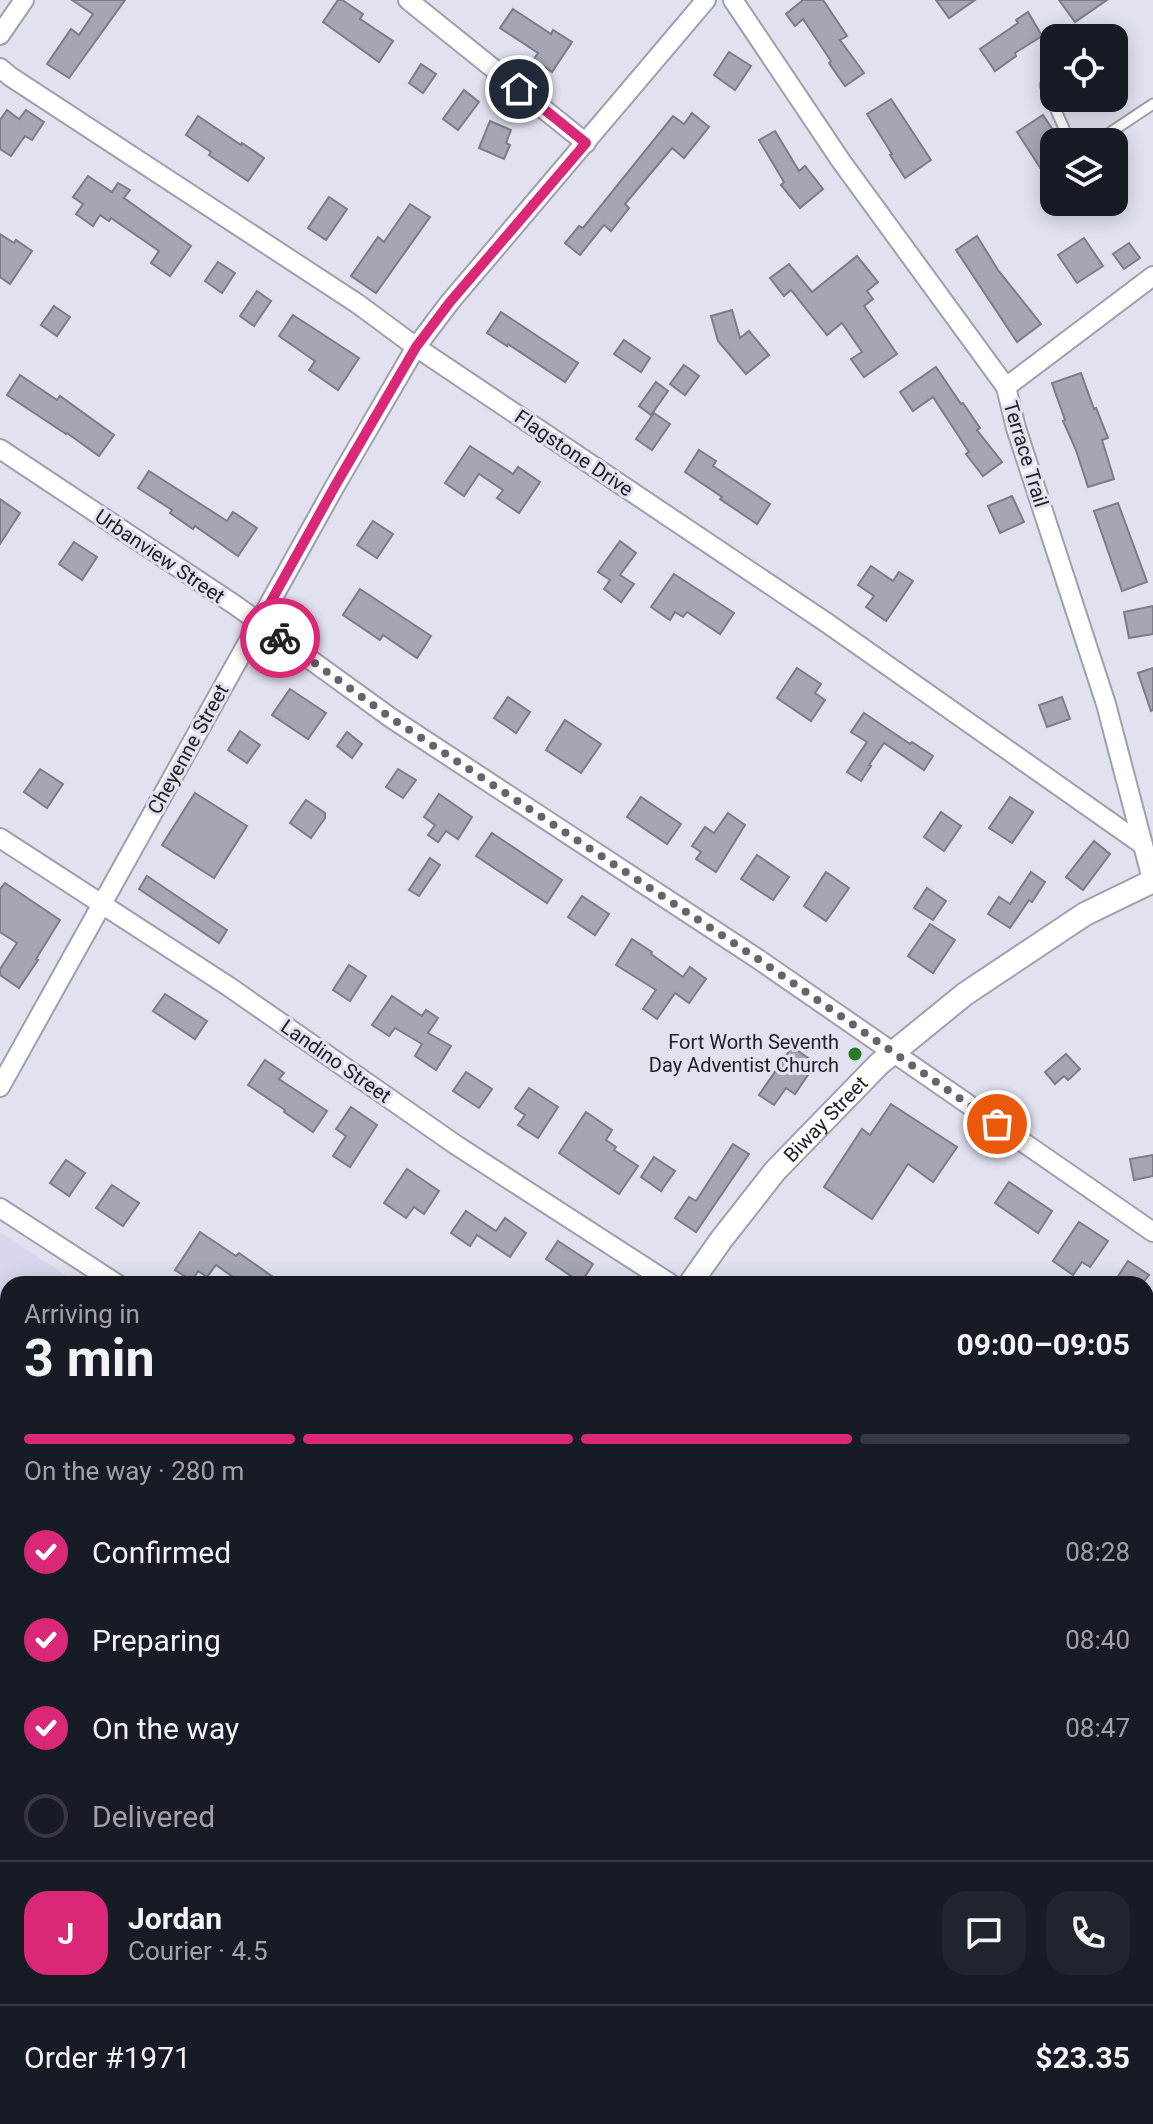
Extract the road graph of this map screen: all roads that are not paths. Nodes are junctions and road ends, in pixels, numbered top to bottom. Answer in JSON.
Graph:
{"nodes":[{"id":1,"x":24,"y":0,"type":"edge"},
{"id":2,"x":408,"y":0,"type":"edge"},
{"id":3,"x":706,"y":0,"type":"edge"},
{"id":4,"x":733,"y":0,"type":"edge"},
{"id":5,"x":0,"y":35,"type":"edge"},
{"id":6,"x":0,"y":68,"type":"edge"},
{"id":7,"x":1153,"y":104,"type":"edge"},
{"id":8,"x":1117,"y":128,"type":"edge"},
{"id":9,"x":586,"y":143,"type":"junction"},
{"id":10,"x":1153,"y":276,"type":"edge"},
{"id":11,"x":416,"y":347,"type":"junction"},
{"id":12,"x":1006,"y":387,"type":"junction"},
{"id":13,"x":0,"y":449,"type":"edge"},
{"id":14,"x":259,"y":623,"type":"junction"},
{"id":15,"x":0,"y":838,"type":"edge"},
{"id":16,"x":1143,"y":845,"type":"junction"},
{"id":17,"x":1153,"y":881,"type":"edge"},
{"id":18,"x":101,"y":904,"type":"junction"},
{"id":19,"x":893,"y":1052,"type":"junction"},
{"id":20,"x":0,"y":1087,"type":"edge"},
{"id":21,"x":0,"y":1208,"type":"edge"},
{"id":22,"x":1153,"y":1232,"type":"edge"},
{"id":23,"x":105,"y":1276,"type":"edge"},
{"id":24,"x":659,"y":1276,"type":"edge"},
{"id":25,"x":696,"y":1276,"type":"edge"}],
"edges":[{"from":1,"to":5,"type":"street"},
{"from":2,"to":9,"type":"street"},
{"from":3,"to":9,"type":"street","name":"Cheyenne Street"},
{"from":4,"to":12,"type":"street","name":"Terrace Trail"},
{"from":6,"to":11,"type":"street","name":"Flagstone Drive"},
{"from":7,"to":8,"type":"lane"},
{"from":9,"to":11,"type":"street","name":"Cheyenne Street"},
{"from":10,"to":12,"type":"street"},
{"from":11,"to":14,"type":"street","name":"Cheyenne Street"},
{"from":11,"to":16,"type":"street","name":"Flagstone Drive"},
{"from":12,"to":16,"type":"street","name":"Terrace Trail"},
{"from":13,"to":14,"type":"street","name":"Urbanview Street"},
{"from":14,"to":18,"type":"street","name":"Cheyenne Street"},
{"from":14,"to":19,"type":"street","name":"Urbanview Street"},
{"from":15,"to":18,"type":"street","name":"Landino Street"},
{"from":16,"to":17,"type":"street","name":"Terrace Trail"},
{"from":17,"to":19,"type":"street","name":"Biway Street"},
{"from":18,"to":20,"type":"street","name":"Cheyenne Street"},
{"from":18,"to":24,"type":"street","name":"Landino Street"},
{"from":19,"to":22,"type":"street","name":"Urbanview Street"},
{"from":19,"to":25,"type":"street","name":"Biway Street"},
{"from":21,"to":23,"type":"street"}]}
